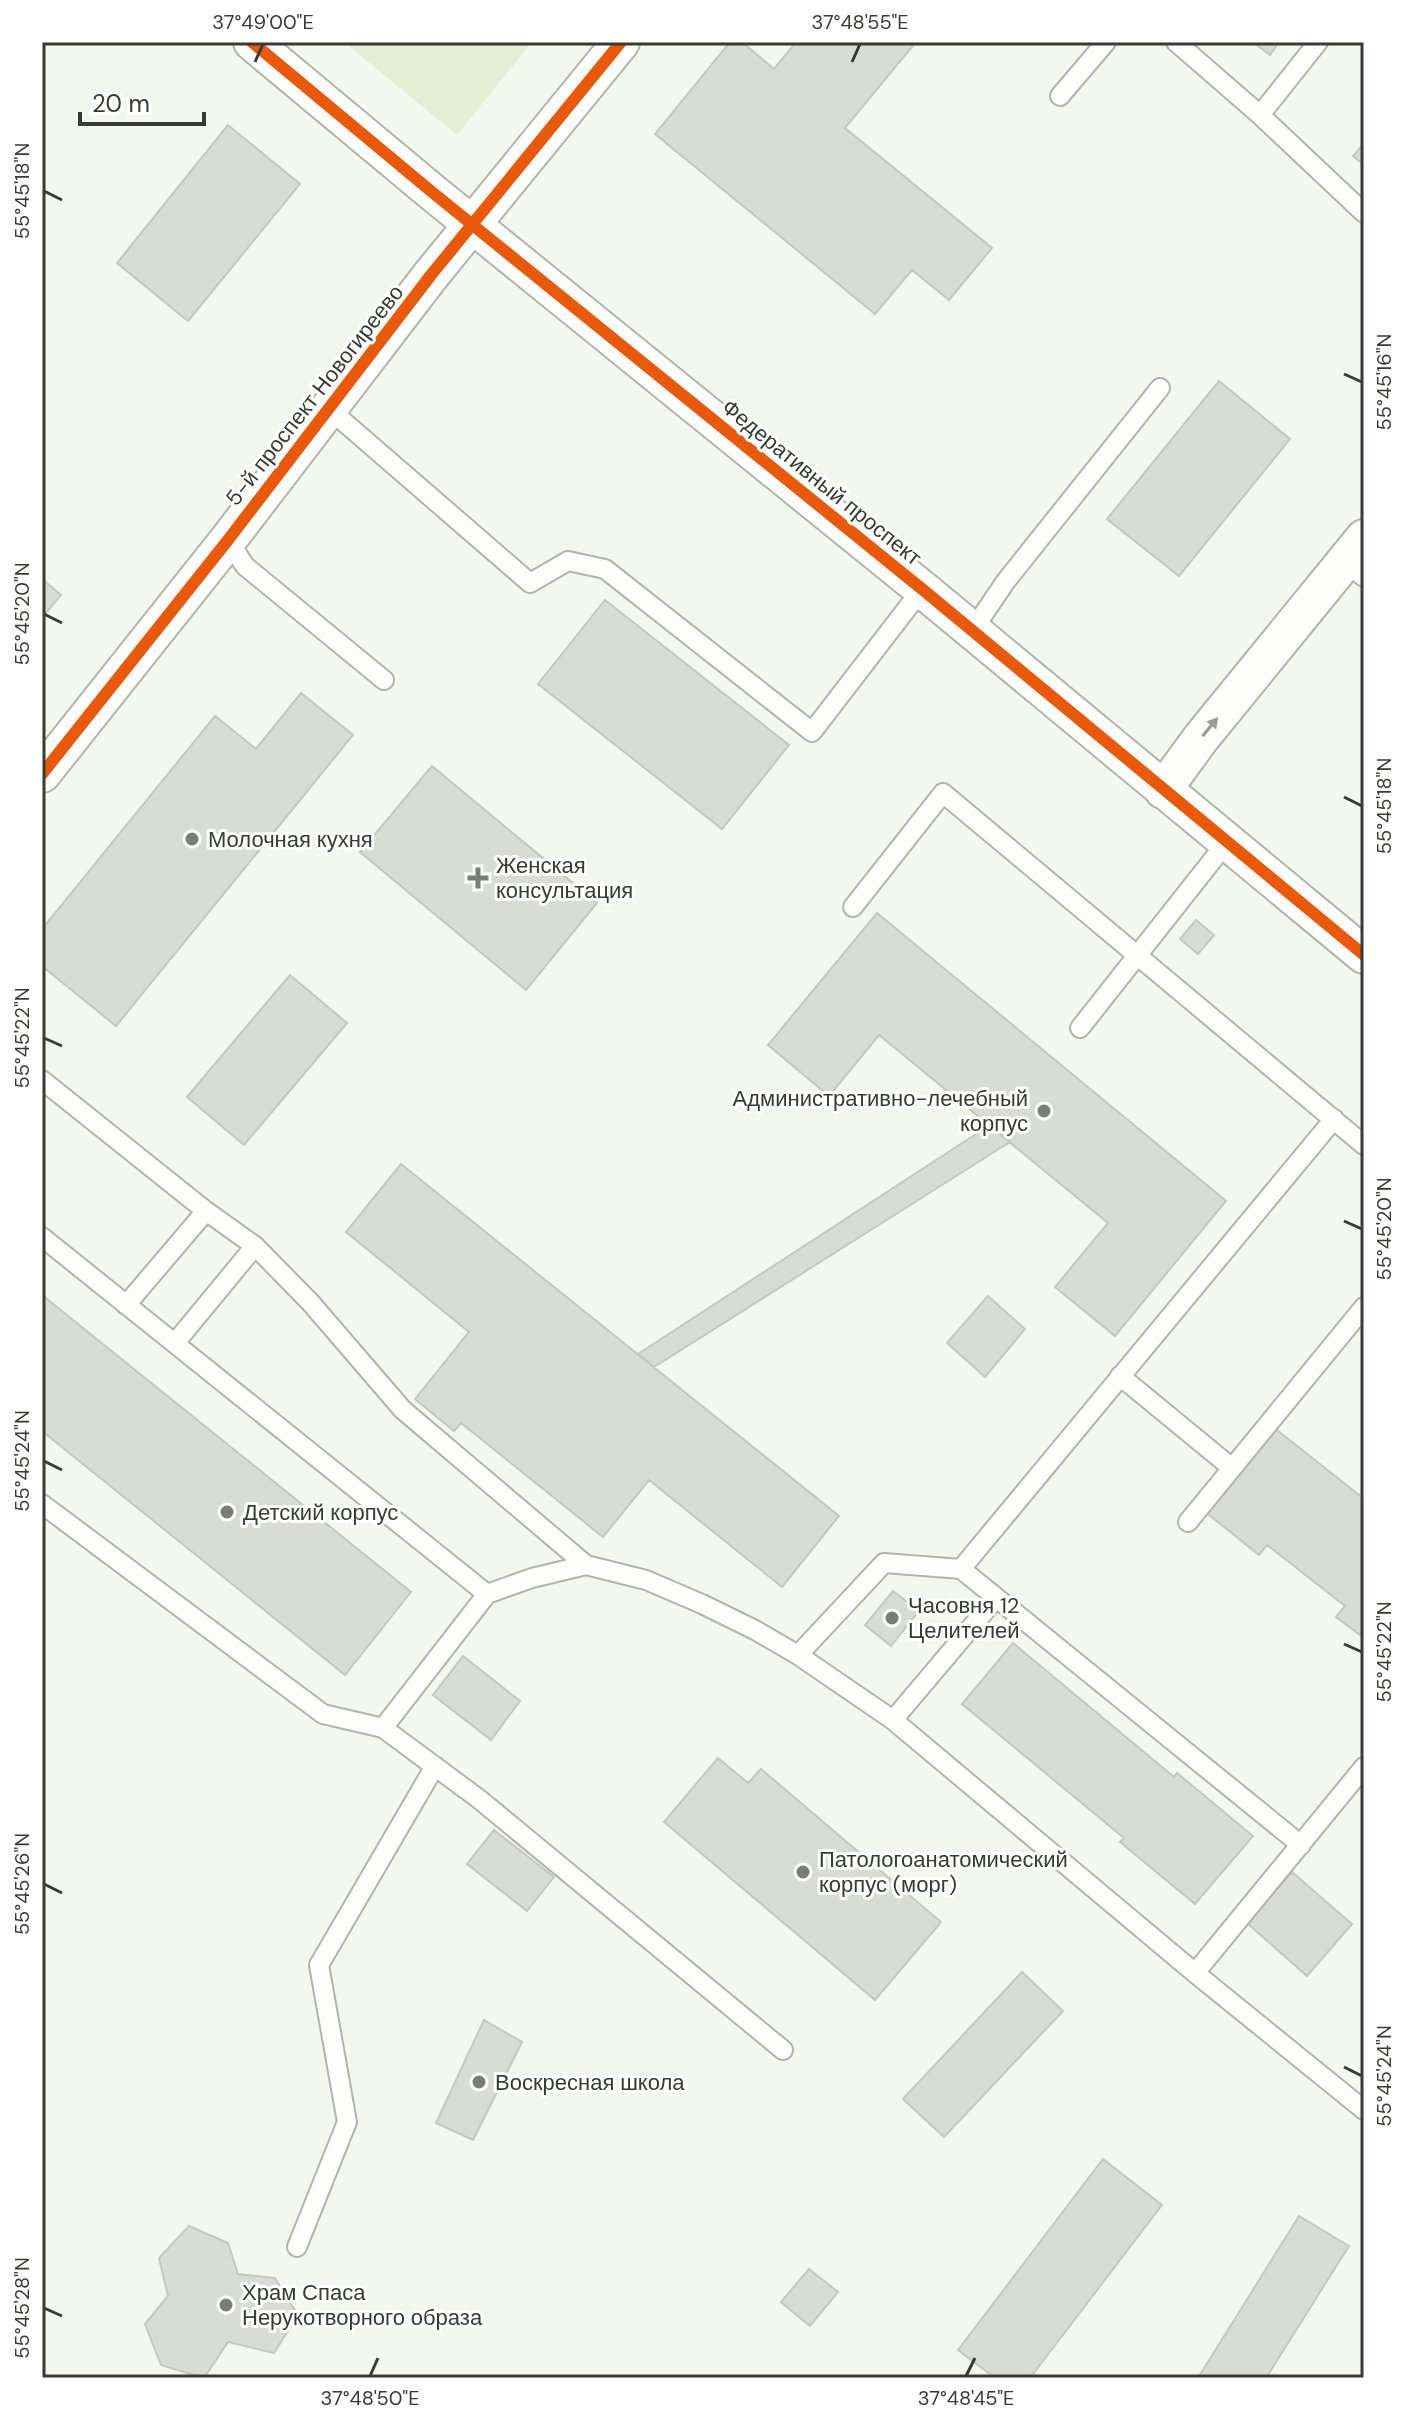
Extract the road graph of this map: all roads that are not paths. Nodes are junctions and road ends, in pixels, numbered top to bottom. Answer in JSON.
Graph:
{"nodes":[{"id":1,"x":252,"y":42,"type":"edge"},
{"id":2,"x":621,"y":42,"type":"edge"},
{"id":3,"x":1106,"y":42,"type":"edge"},
{"id":4,"x":1176,"y":42,"type":"edge"},
{"id":5,"x":1318,"y":42,"type":"edge"},
{"id":6,"x":1060,"y":96,"type":"dead end"},
{"id":7,"x":1260,"y":115,"type":"junction"},
{"id":8,"x":1364,"y":213,"type":"edge"},
{"id":9,"x":472,"y":225,"type":"junction"},
{"id":10,"x":1160,"y":388,"type":"dead end"},
{"id":11,"x":329,"y":409,"type":"junction"},
{"id":12,"x":228,"y":540,"type":"junction"},
{"id":13,"x":1357,"y":559,"type":"edge"},
{"id":14,"x":922,"y":589,"type":"junction"},
{"id":15,"x":972,"y":631,"type":"junction"},
{"id":16,"x":384,"y":680,"type":"dead end"},
{"id":17,"x":42,"y":774,"type":"edge"},
{"id":18,"x":1163,"y":790,"type":"junction"},
{"id":19,"x":1226,"y":843,"type":"junction"},
{"id":20,"x":853,"y":907,"type":"dead end"},
{"id":21,"x":1139,"y":954,"type":"junction"},
{"id":22,"x":1364,"y":955,"type":"edge"},
{"id":23,"x":1080,"y":1028,"type":"dead end"},
{"id":24,"x":42,"y":1080,"type":"edge"},
{"id":25,"x":1334,"y":1119,"type":"junction"},
{"id":26,"x":1364,"y":1145,"type":"edge"},
{"id":27,"x":206,"y":1211,"type":"junction"},
{"id":28,"x":42,"y":1237,"type":"edge"},
{"id":29,"x":255,"y":1246,"type":"junction"},
{"id":30,"x":126,"y":1305,"type":"junction"},
{"id":31,"x":1364,"y":1307,"type":"edge"},
{"id":32,"x":175,"y":1343,"type":"junction"},
{"id":33,"x":1120,"y":1376,"type":"junction"},
{"id":34,"x":1232,"y":1468,"type":"junction"},
{"id":35,"x":42,"y":1504,"type":"edge"},
{"id":36,"x":1188,"y":1522,"type":"dead end"},
{"id":37,"x":586,"y":1565,"type":"junction"},
{"id":38,"x":961,"y":1569,"type":"junction"},
{"id":39,"x":487,"y":1594,"type":"junction"},
{"id":40,"x":996,"y":1598,"type":"junction"},
{"id":41,"x":798,"y":1655,"type":"junction"},
{"id":42,"x":893,"y":1720,"type":"junction"},
{"id":43,"x":383,"y":1728,"type":"junction"},
{"id":44,"x":435,"y":1766,"type":"junction"},
{"id":45,"x":1364,"y":1767,"type":"edge"},
{"id":46,"x":1301,"y":1845,"type":"junction"},
{"id":47,"x":1195,"y":1973,"type":"junction"},
{"id":48,"x":783,"y":2050,"type":"dead end"},
{"id":49,"x":1362,"y":2105,"type":"edge"},
{"id":50,"x":297,"y":2247,"type":"dead end"}],
"edges":[{"from":1,"to":9,"type":"street","name":"Федеративный проспект"},
{"from":2,"to":9,"type":"street","name":"5-й проспект Новогиреево"},
{"from":3,"to":6,"type":"lane"},
{"from":4,"to":7,"type":"lane"},
{"from":5,"to":7,"type":"lane"},
{"from":7,"to":8,"type":"lane"},
{"from":9,"to":11,"type":"street","name":"5-й проспект Новогиреево"},
{"from":9,"to":14,"type":"street","name":"Федеративный проспект"},
{"from":10,"to":15,"type":"lane"},
{"from":11,"to":12,"type":"street","name":"5-й проспект Новогиреево"},
{"from":11,"to":14,"type":"lane"},
{"from":12,"to":16,"type":"lane"},
{"from":12,"to":17,"type":"street","name":"5-й проспект Новогиреево"},
{"from":18,"to":13,"type":"street","one_way":true},
{"from":14,"to":15,"type":"street","name":"Федеративный проспект"},
{"from":15,"to":18,"type":"street","name":"Федеративный проспект"},
{"from":18,"to":19,"type":"street","name":"Федеративный проспект"},
{"from":19,"to":21,"type":"lane"},
{"from":19,"to":22,"type":"street","name":"Федеративный проспект"},
{"from":20,"to":21,"type":"lane"},
{"from":21,"to":23,"type":"lane"},
{"from":21,"to":25,"type":"lane"},
{"from":24,"to":27,"type":"lane"},
{"from":25,"to":26,"type":"lane"},
{"from":25,"to":33,"type":"lane"},
{"from":27,"to":29,"type":"lane"},
{"from":27,"to":30,"type":"lane"},
{"from":28,"to":30,"type":"lane"},
{"from":29,"to":32,"type":"lane"},
{"from":29,"to":37,"type":"lane"},
{"from":30,"to":32,"type":"lane"},
{"from":31,"to":34,"type":"lane"},
{"from":32,"to":39,"type":"lane"},
{"from":33,"to":34,"type":"lane"},
{"from":33,"to":38,"type":"lane"},
{"from":34,"to":36,"type":"lane"},
{"from":35,"to":43,"type":"lane"},
{"from":37,"to":39,"type":"lane"},
{"from":37,"to":41,"type":"lane"},
{"from":38,"to":40,"type":"lane"},
{"from":38,"to":41,"type":"lane"},
{"from":39,"to":43,"type":"lane"},
{"from":40,"to":42,"type":"lane"},
{"from":40,"to":46,"type":"lane"},
{"from":41,"to":42,"type":"lane"},
{"from":42,"to":47,"type":"lane"},
{"from":43,"to":44,"type":"lane"},
{"from":44,"to":48,"type":"lane"},
{"from":44,"to":50,"type":"lane"},
{"from":45,"to":46,"type":"lane"},
{"from":46,"to":47,"type":"lane"},
{"from":47,"to":49,"type":"lane"}]}
